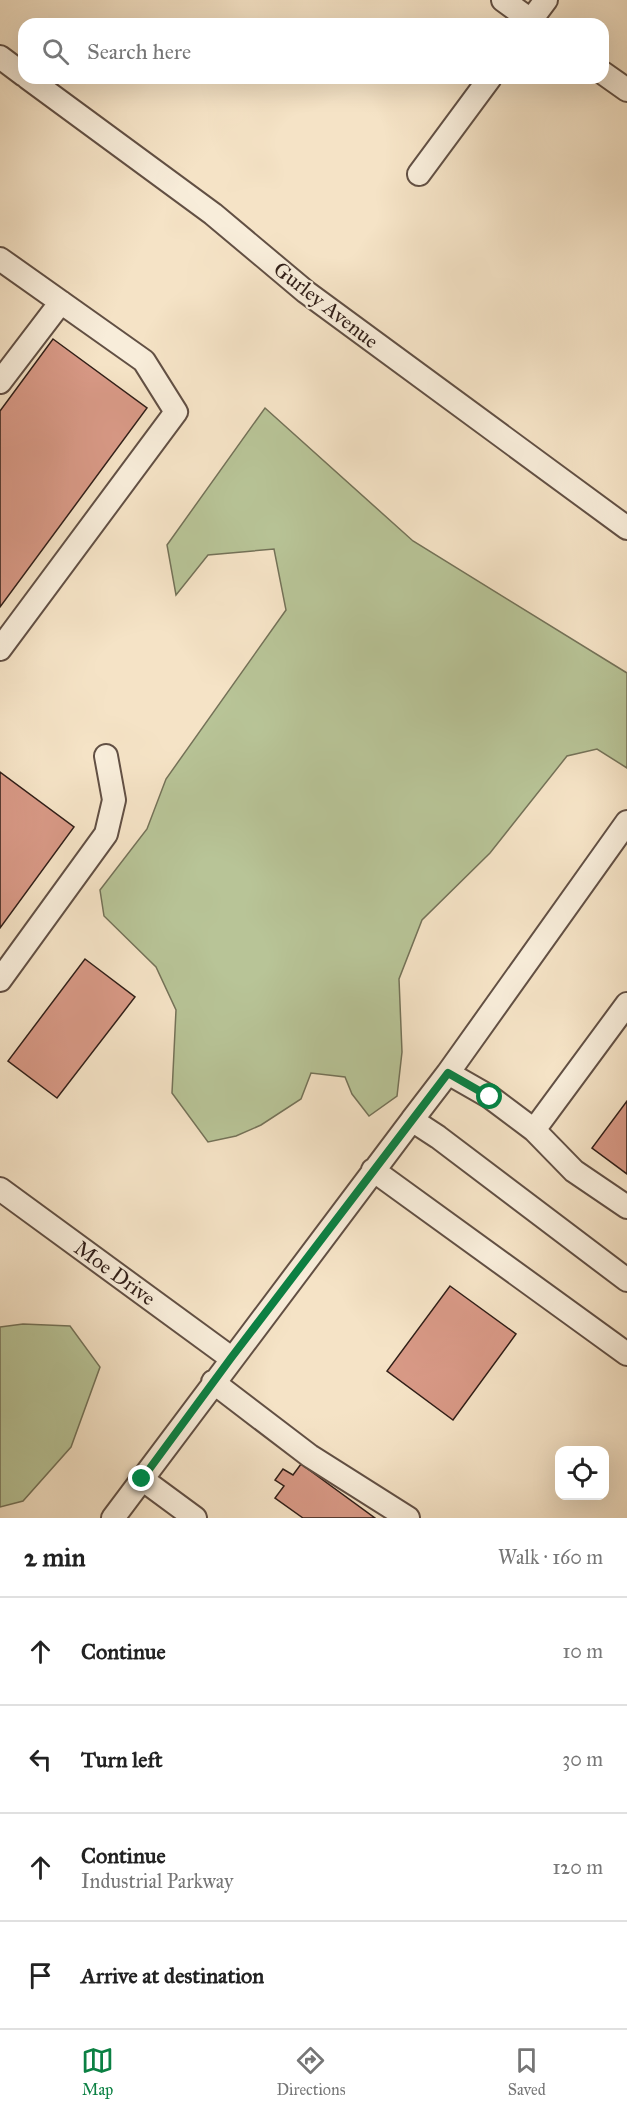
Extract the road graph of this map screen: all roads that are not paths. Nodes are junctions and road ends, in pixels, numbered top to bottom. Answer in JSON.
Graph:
{"nodes":[{"id":1,"x":503,"y":0,"type":"edge"},
{"id":2,"x":546,"y":0,"type":"edge"},
{"id":3,"x":526,"y":18,"type":"edge"},
{"id":4,"x":535,"y":18,"type":"edge"},
{"id":5,"x":0,"y":57,"type":"edge"},
{"id":6,"x":18,"y":70,"type":"edge"},
{"id":7,"x":609,"y":77,"type":"edge"},
{"id":8,"x":36,"y":84,"type":"edge"},
{"id":9,"x":486,"y":84,"type":"edge"},
{"id":10,"x":627,"y":90,"type":"edge"},
{"id":11,"x":418,"y":174,"type":"dead end"},
{"id":12,"x":3,"y":268,"type":"edge"},
{"id":13,"x":61,"y":302,"type":"junction"},
{"id":14,"x":0,"y":382,"type":"edge"},
{"id":15,"x":627,"y":528,"type":"edge"},
{"id":16,"x":0,"y":649,"type":"edge"},
{"id":17,"x":106,"y":756,"type":"dead end"},
{"id":18,"x":627,"y":822,"type":"edge"},
{"id":19,"x":0,"y":980,"type":"edge"},
{"id":20,"x":627,"y":1004,"type":"edge"},
{"id":21,"x":448,"y":1073,"type":"junction"},
{"id":22,"x":412,"y":1120,"type":"junction"},
{"id":23,"x":534,"y":1130,"type":"junction"},
{"id":24,"x":376,"y":1166,"type":"junction"},
{"id":25,"x":0,"y":1189,"type":"edge"},
{"id":26,"x":627,"y":1207,"type":"edge"},
{"id":27,"x":627,"y":1280,"type":"edge"},
{"id":28,"x":627,"y":1354,"type":"edge"},
{"id":29,"x":231,"y":1358,"type":"junction"},
{"id":30,"x":213,"y":1382,"type":"junction"},
{"id":31,"x":142,"y":1479,"type":"junction"},
{"id":32,"x":113,"y":1518,"type":"edge"},
{"id":33,"x":195,"y":1518,"type":"edge"},
{"id":34,"x":408,"y":1518,"type":"edge"}],
"edges":[{"from":1,"to":3,"type":"street"},
{"from":2,"to":4,"type":"street"},
{"from":5,"to":6,"type":"street"},
{"from":7,"to":10,"type":"street"},
{"from":8,"to":15,"type":"street","name":"Gurley Avenue"},
{"from":9,"to":11,"type":"street"},
{"from":12,"to":13,"type":"street"},
{"from":13,"to":14,"type":"street"},
{"from":13,"to":16,"type":"street"},
{"from":17,"to":19,"type":"street"},
{"from":18,"to":21,"type":"street"},
{"from":20,"to":23,"type":"street"},
{"from":21,"to":22,"type":"street"},
{"from":21,"to":23,"type":"street"},
{"from":22,"to":24,"type":"street"},
{"from":22,"to":27,"type":"street"},
{"from":23,"to":26,"type":"street"},
{"from":24,"to":28,"type":"street"},
{"from":24,"to":29,"type":"street"},
{"from":25,"to":29,"type":"street","name":"Moe Drive"},
{"from":29,"to":30,"type":"street"},
{"from":30,"to":31,"type":"street"},
{"from":30,"to":34,"type":"street"},
{"from":31,"to":32,"type":"street"},
{"from":31,"to":33,"type":"street"}]}
